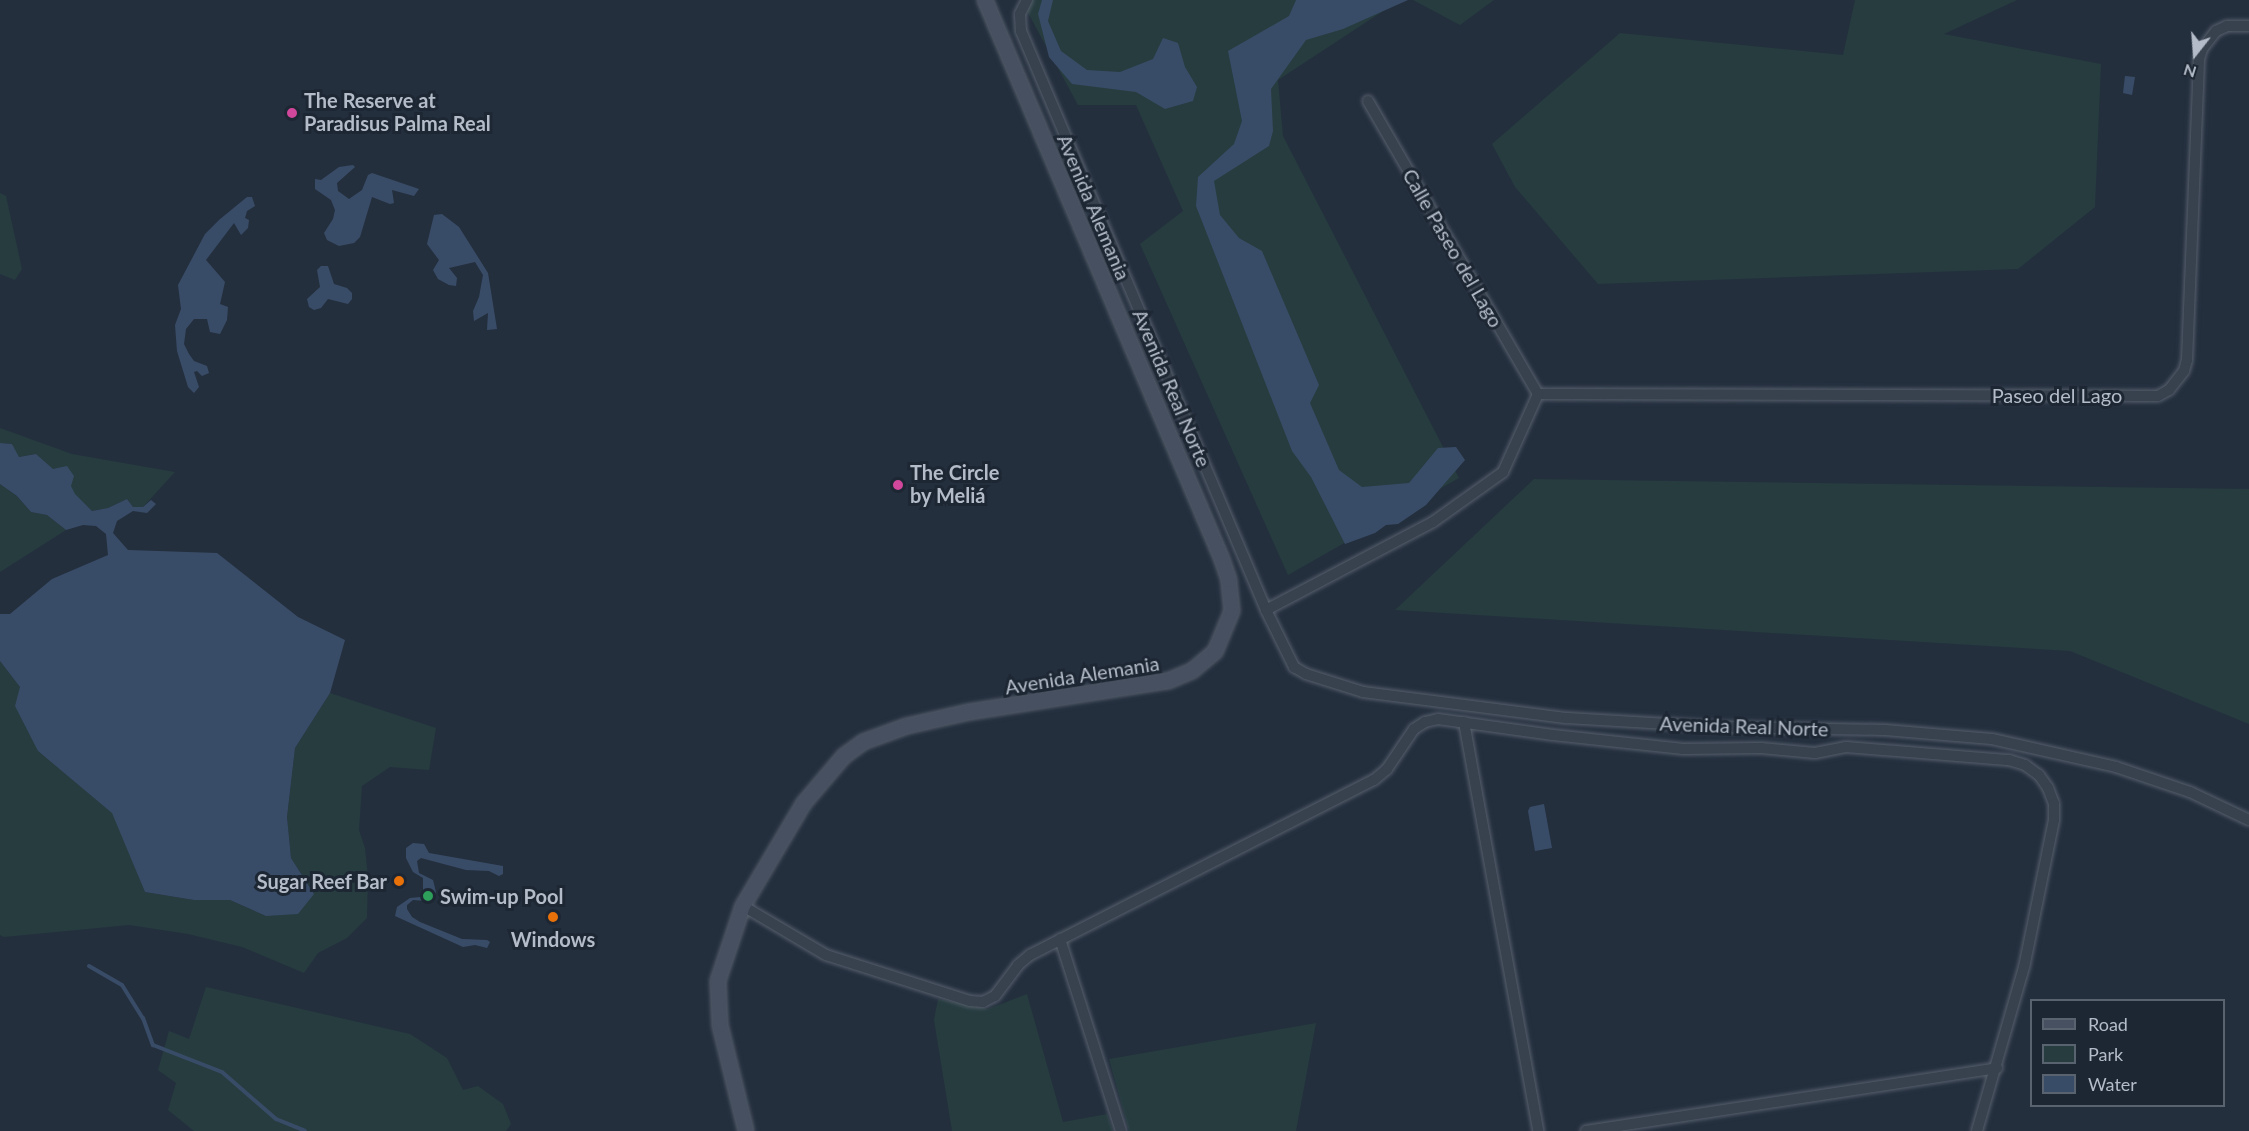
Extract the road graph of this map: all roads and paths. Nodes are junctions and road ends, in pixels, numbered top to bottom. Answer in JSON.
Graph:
{"nodes":[{"id":1,"x":985,"y":0,"type":"edge"},
{"id":2,"x":1027,"y":0,"type":"edge"},
{"id":3,"x":2249,"y":26,"type":"edge"},
{"id":4,"x":1368,"y":101,"type":"dead end"},
{"id":5,"x":1538,"y":394,"type":"junction"},
{"id":6,"x":1266,"y":610,"type":"junction"},
{"id":7,"x":1464,"y":722,"type":"junction"},
{"id":8,"x":2249,"y":820,"type":"edge"},
{"id":9,"x":743,"y":906,"type":"junction"},
{"id":10,"x":1060,"y":939,"type":"junction"},
{"id":11,"x":1997,"y":1068,"type":"junction"},
{"id":12,"x":746,"y":1131,"type":"edge"},
{"id":13,"x":1121,"y":1131,"type":"edge"},
{"id":14,"x":1538,"y":1131,"type":"edge"},
{"id":15,"x":1586,"y":1131,"type":"edge"},
{"id":16,"x":1977,"y":1131,"type":"edge"}],
"edges":[{"from":1,"to":9,"type":"street","name":"Avenida Alemania"},
{"from":2,"to":6,"type":"street","name":"Avenida Real Norte"},
{"from":3,"to":5,"type":"street","name":"Paseo del Lago"},
{"from":4,"to":5,"type":"street","name":"Calle Paseo del Lago"},
{"from":5,"to":6,"type":"street"},
{"from":6,"to":8,"type":"street","name":"Avenida Real Norte"},
{"from":7,"to":10,"type":"street"},
{"from":7,"to":11,"type":"street"},
{"from":7,"to":14,"type":"street"},
{"from":9,"to":10,"type":"street"},
{"from":9,"to":12,"type":"street","name":"Avenida Alemania"},
{"from":10,"to":13,"type":"street"},
{"from":11,"to":15,"type":"street"},
{"from":11,"to":16,"type":"street"}]}
